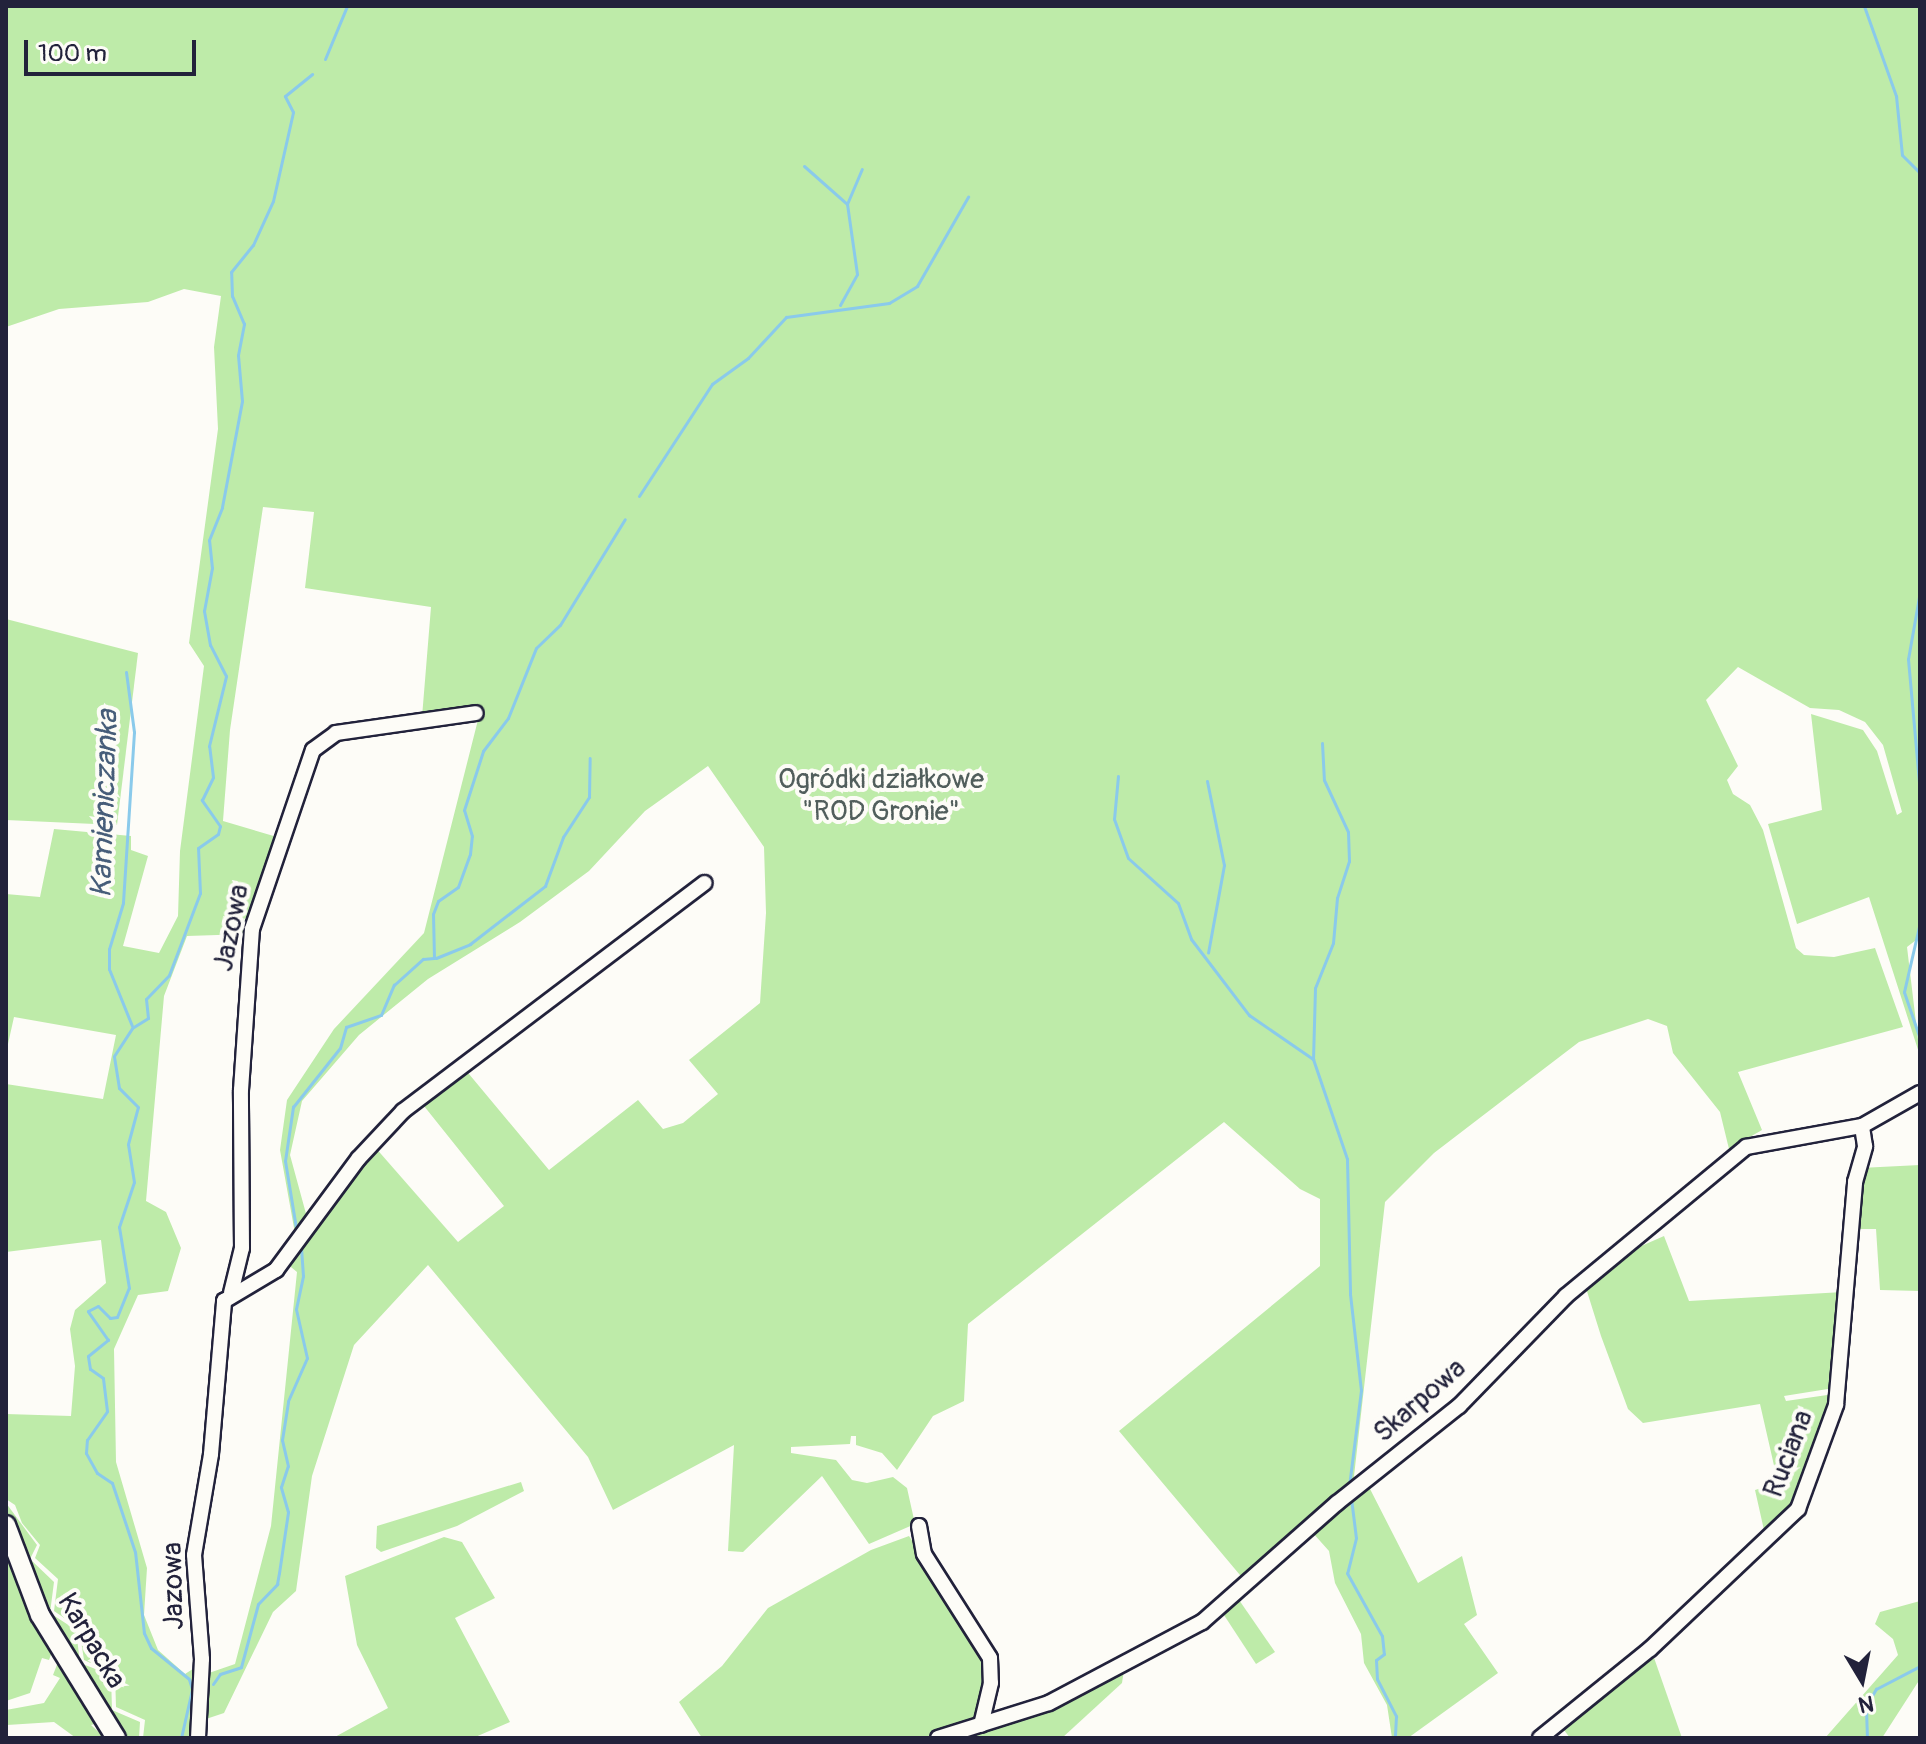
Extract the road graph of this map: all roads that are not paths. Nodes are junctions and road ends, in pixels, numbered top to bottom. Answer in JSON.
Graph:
{"nodes":[{"id":1,"x":476,"y":713,"type":"dead end"},
{"id":2,"x":704,"y":883,"type":"dead end"},
{"id":3,"x":1920,"y":1093,"type":"edge"},
{"id":4,"x":1862,"y":1126,"type":"junction"},
{"id":5,"x":231,"y":1293,"type":"junction"},
{"id":6,"x":6,"y":1525,"type":"edge"},
{"id":7,"x":919,"y":1526,"type":"dead end"},
{"id":8,"x":981,"y":1725,"type":"junction"},
{"id":9,"x":116,"y":1738,"type":"edge"},
{"id":10,"x":198,"y":1738,"type":"edge"},
{"id":11,"x":938,"y":1738,"type":"edge"},
{"id":12,"x":1540,"y":1738,"type":"edge"}],
"edges":[{"from":1,"to":5,"type":"street","name":"Jazowa"},
{"from":2,"to":5,"type":"street"},
{"from":3,"to":4,"type":"street","name":"Skarpowa"},
{"from":4,"to":8,"type":"street","name":"Skarpowa"},
{"from":4,"to":12,"type":"street","name":"Ruciana"},
{"from":5,"to":10,"type":"street","name":"Jazowa"},
{"from":6,"to":9,"type":"street","name":"Karpacka"},
{"from":7,"to":8,"type":"street"},
{"from":8,"to":11,"type":"street","name":"Skarpowa"}]}
